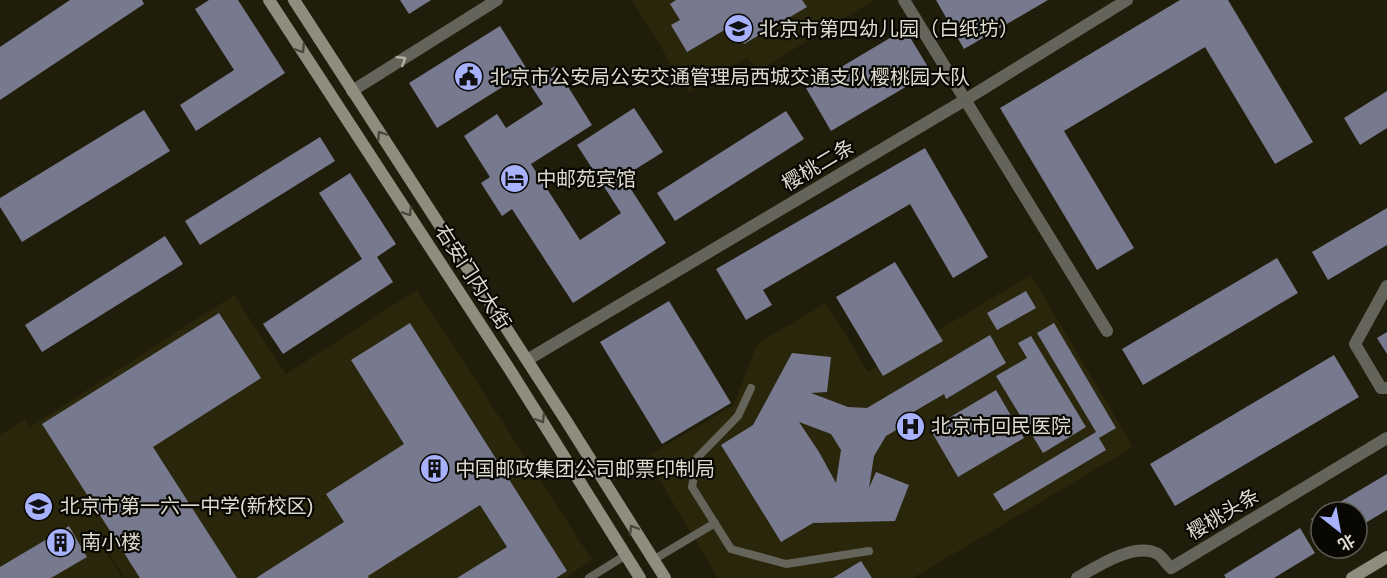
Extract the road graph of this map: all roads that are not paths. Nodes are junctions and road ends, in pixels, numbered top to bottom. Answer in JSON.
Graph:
{"nodes":[{"id":1,"x":269,"y":0,"type":"edge"},
{"id":2,"x":294,"y":0,"type":"edge"},
{"id":3,"x":497,"y":0,"type":"edge"},
{"id":4,"x":904,"y":0,"type":"edge"},
{"id":5,"x":1127,"y":0,"type":"edge"},
{"id":6,"x":352,"y":91,"type":"junction"},
{"id":7,"x":965,"y":100,"type":"junction"},
{"id":8,"x":336,"y":102,"type":"junction"},
{"id":9,"x":1387,"y":286,"type":"edge"},
{"id":10,"x":1107,"y":331,"type":"dead end"},
{"id":11,"x":527,"y":360,"type":"junction"},
{"id":12,"x":510,"y":370,"type":"junction"},
{"id":13,"x":751,"y":388,"type":"dead end"},
{"id":14,"x":1387,"y":388,"type":"edge"},
{"id":15,"x":1387,"y":438,"type":"edge"},
{"id":16,"x":715,"y":523,"type":"junction"},
{"id":17,"x":869,"y":551,"type":"dead end"},
{"id":18,"x":626,"y":555,"type":"junction"},
{"id":19,"x":1387,"y":557,"type":"edge"},
{"id":20,"x":653,"y":560,"type":"junction"},
{"id":21,"x":1174,"y":573,"type":"edge"},
{"id":22,"x":589,"y":578,"type":"edge"},
{"id":23,"x":640,"y":578,"type":"edge"},
{"id":24,"x":665,"y":578,"type":"edge"},
{"id":25,"x":1077,"y":578,"type":"edge"},
{"id":26,"x":1352,"y":578,"type":"edge"}],
"edges":[{"from":1,"to":8,"type":"main road","name":"右安门内大街","one_way":true},
{"from":2,"to":6,"type":"main road","name":"右安门内大街"},
{"from":6,"to":3,"type":"street","one_way":true},
{"from":4,"to":7,"type":"street"},
{"from":5,"to":7,"type":"street","name":"樱桃二条"},
{"from":6,"to":8,"type":"main road"},
{"from":11,"to":6,"type":"main road","name":"右安门内大街","one_way":true},
{"from":7,"to":10,"type":"street"},
{"from":7,"to":11,"type":"street","name":"樱桃二条"},
{"from":8,"to":12,"type":"main road","name":"右安门内大街","one_way":true},
{"from":9,"to":14,"type":"street"},
{"from":11,"to":12,"type":"main road"},
{"from":20,"to":11,"type":"main road","name":"右安门内大街","one_way":true},
{"from":12,"to":18,"type":"main road","name":"右安门内大街","one_way":true},
{"from":13,"to":16,"type":"lane"},
{"from":15,"to":21,"type":"street","name":"樱桃头条"},
{"from":16,"to":17,"type":"lane"},
{"from":16,"to":20,"type":"lane"},
{"from":18,"to":22,"type":"lane"},
{"from":18,"to":23,"type":"main road","name":"右安门内大街"},
{"from":19,"to":26,"type":"main road"},
{"from":20,"to":24,"type":"main road","name":"右安门内大街"},
{"from":21,"to":25,"type":"street","name":"樱桃头条"}]}
